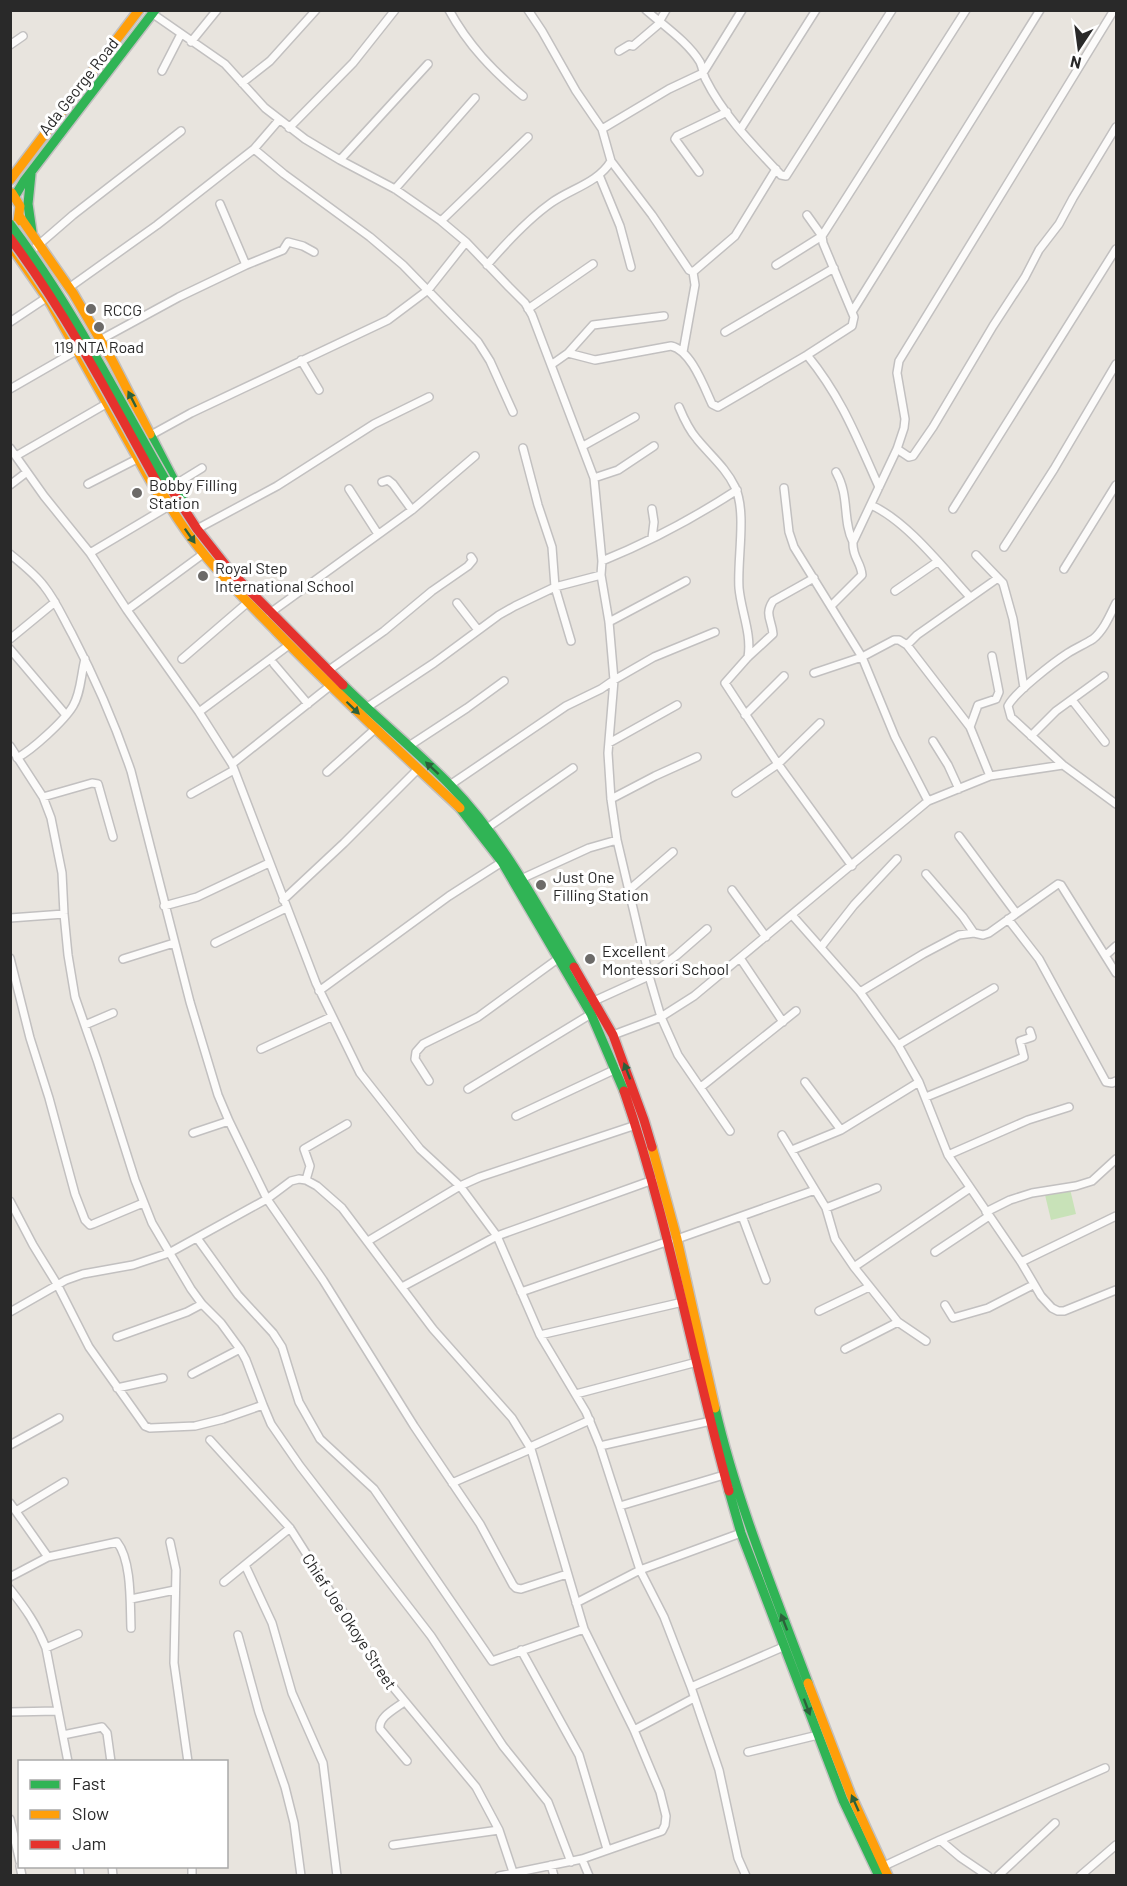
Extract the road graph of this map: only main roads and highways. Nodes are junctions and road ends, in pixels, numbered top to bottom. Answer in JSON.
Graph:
{"nodes":[{"id":1,"x":135,"y":12,"type":"edge"},
{"id":2,"x":154,"y":12,"type":"edge"},
{"id":3,"x":31,"y":172,"type":"junction"},
{"id":4,"x":13,"y":174,"type":"edge"},
{"id":5,"x":13,"y":194,"type":"edge"},
{"id":6,"x":20,"y":216,"type":"junction"},
{"id":7,"x":10,"y":224,"type":"edge"},
{"id":8,"x":10,"y":230,"type":"edge"},
{"id":9,"x":32,"y":234,"type":"junction"},
{"id":10,"x":10,"y":238,"type":"edge"},
{"id":11,"x":10,"y":245,"type":"edge"},
{"id":12,"x":167,"y":484,"type":"junction"},
{"id":13,"x":168,"y":503,"type":"junction"},
{"id":14,"x":673,"y":1240,"type":"junction"},
{"id":15,"x":879,"y":1875,"type":"edge"},
{"id":16,"x":888,"y":1875,"type":"edge"}],
"edges":[{"from":1,"to":4,"type":"main road","name":"Ada George Road"},
{"from":2,"to":3,"type":"main road","name":"Ada George Road"},
{"from":3,"to":5,"type":"main road","name":"Ada George Road"},
{"from":3,"to":9,"type":"main road"},
{"from":5,"to":6,"type":"main road"},
{"from":6,"to":8,"type":"main road"},
{"from":6,"to":9,"type":"main road"},
{"from":7,"to":12,"type":"main road","bridge":true},
{"from":12,"to":9,"type":"main road","one_way":true},
{"from":10,"to":12,"type":"main road","bridge":true},
{"from":11,"to":13,"type":"main road"},
{"from":12,"to":13,"type":"main road"},
{"from":14,"to":12,"type":"main road","one_way":true},
{"from":13,"to":14,"type":"main road","one_way":true},
{"from":14,"to":15,"type":"main road","one_way":true},
{"from":16,"to":14,"type":"main road","one_way":true}]}
